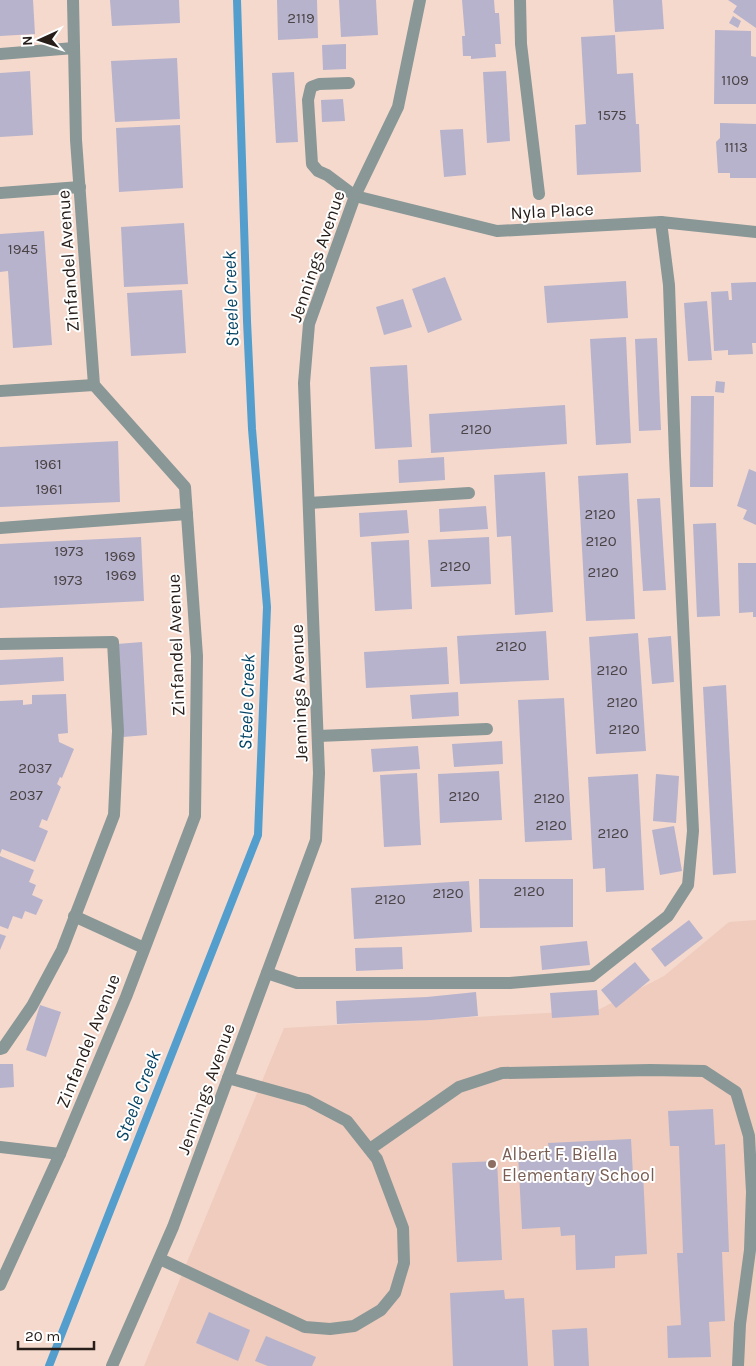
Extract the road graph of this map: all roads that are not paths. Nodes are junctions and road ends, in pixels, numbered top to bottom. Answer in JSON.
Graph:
{"nodes":[{"id":1,"x":73,"y":0,"type":"edge"},
{"id":2,"x":420,"y":0,"type":"edge"},
{"id":3,"x":520,"y":0,"type":"edge"},
{"id":4,"x":74,"y":48,"type":"junction"},
{"id":5,"x":0,"y":54,"type":"edge"},
{"id":6,"x":349,"y":83,"type":"dead end"},
{"id":7,"x":80,"y":187,"type":"junction"},
{"id":8,"x":0,"y":193,"type":"edge"},
{"id":9,"x":539,"y":194,"type":"dead end"},
{"id":10,"x":354,"y":196,"type":"junction"},
{"id":11,"x":661,"y":222,"type":"junction"},
{"id":12,"x":756,"y":232,"type":"edge"},
{"id":13,"x":94,"y":385,"type":"junction"},
{"id":14,"x":0,"y":392,"type":"edge"},
{"id":15,"x":469,"y":494,"type":"dead end"},
{"id":16,"x":309,"y":503,"type":"junction"},
{"id":17,"x":187,"y":514,"type":"junction"},
{"id":18,"x":0,"y":528,"type":"edge"},
{"id":19,"x":0,"y":644,"type":"edge"},
{"id":20,"x":487,"y":728,"type":"dead end"},
{"id":21,"x":318,"y":736,"type":"junction"},
{"id":22,"x":74,"y":916,"type":"junction"},
{"id":23,"x":144,"y":948,"type":"junction"},
{"id":24,"x":267,"y":974,"type":"junction"},
{"id":25,"x":0,"y":1049,"type":"edge"},
{"id":26,"x":228,"y":1078,"type":"junction"},
{"id":27,"x":0,"y":1147,"type":"edge"},
{"id":28,"x":370,"y":1149,"type":"junction"},
{"id":29,"x":60,"y":1154,"type":"junction"},
{"id":30,"x":160,"y":1259,"type":"junction"},
{"id":31,"x":0,"y":1286,"type":"edge"},
{"id":32,"x":112,"y":1366,"type":"edge"},
{"id":33,"x":738,"y":1366,"type":"edge"}],
"edges":[{"from":1,"to":4,"type":"street","name":"Zinfandel Avenue"},
{"from":2,"to":10,"type":"street","name":"Jennings Avenue"},
{"from":3,"to":9,"type":"street"},
{"from":4,"to":5,"type":"street"},
{"from":4,"to":7,"type":"street","name":"Zinfandel Avenue"},
{"from":6,"to":10,"type":"street"},
{"from":7,"to":8,"type":"street"},
{"from":7,"to":13,"type":"street","name":"Zinfandel Avenue"},
{"from":10,"to":11,"type":"street","name":"Nyla Place"},
{"from":10,"to":16,"type":"street","name":"Jennings Avenue"},
{"from":11,"to":12,"type":"street","name":"Nyla Place"},
{"from":11,"to":24,"type":"street"},
{"from":13,"to":14,"type":"street"},
{"from":13,"to":17,"type":"street","name":"Zinfandel Avenue"},
{"from":15,"to":16,"type":"street"},
{"from":16,"to":21,"type":"street","name":"Jennings Avenue"},
{"from":17,"to":18,"type":"street"},
{"from":17,"to":23,"type":"street","name":"Zinfandel Avenue"},
{"from":19,"to":22,"type":"street"},
{"from":20,"to":21,"type":"street"},
{"from":21,"to":24,"type":"street","name":"Jennings Avenue"},
{"from":22,"to":23,"type":"street"},
{"from":22,"to":25,"type":"street"},
{"from":23,"to":29,"type":"street","name":"Zinfandel Avenue"},
{"from":24,"to":26,"type":"street","name":"Jennings Avenue"},
{"from":26,"to":28,"type":"street"},
{"from":26,"to":30,"type":"street","name":"Jennings Avenue"},
{"from":27,"to":29,"type":"street"},
{"from":28,"to":30,"type":"street"},
{"from":28,"to":33,"type":"street"},
{"from":29,"to":31,"type":"street","name":"Zinfandel Avenue"},
{"from":30,"to":32,"type":"street","name":"Jennings Avenue"}]}
